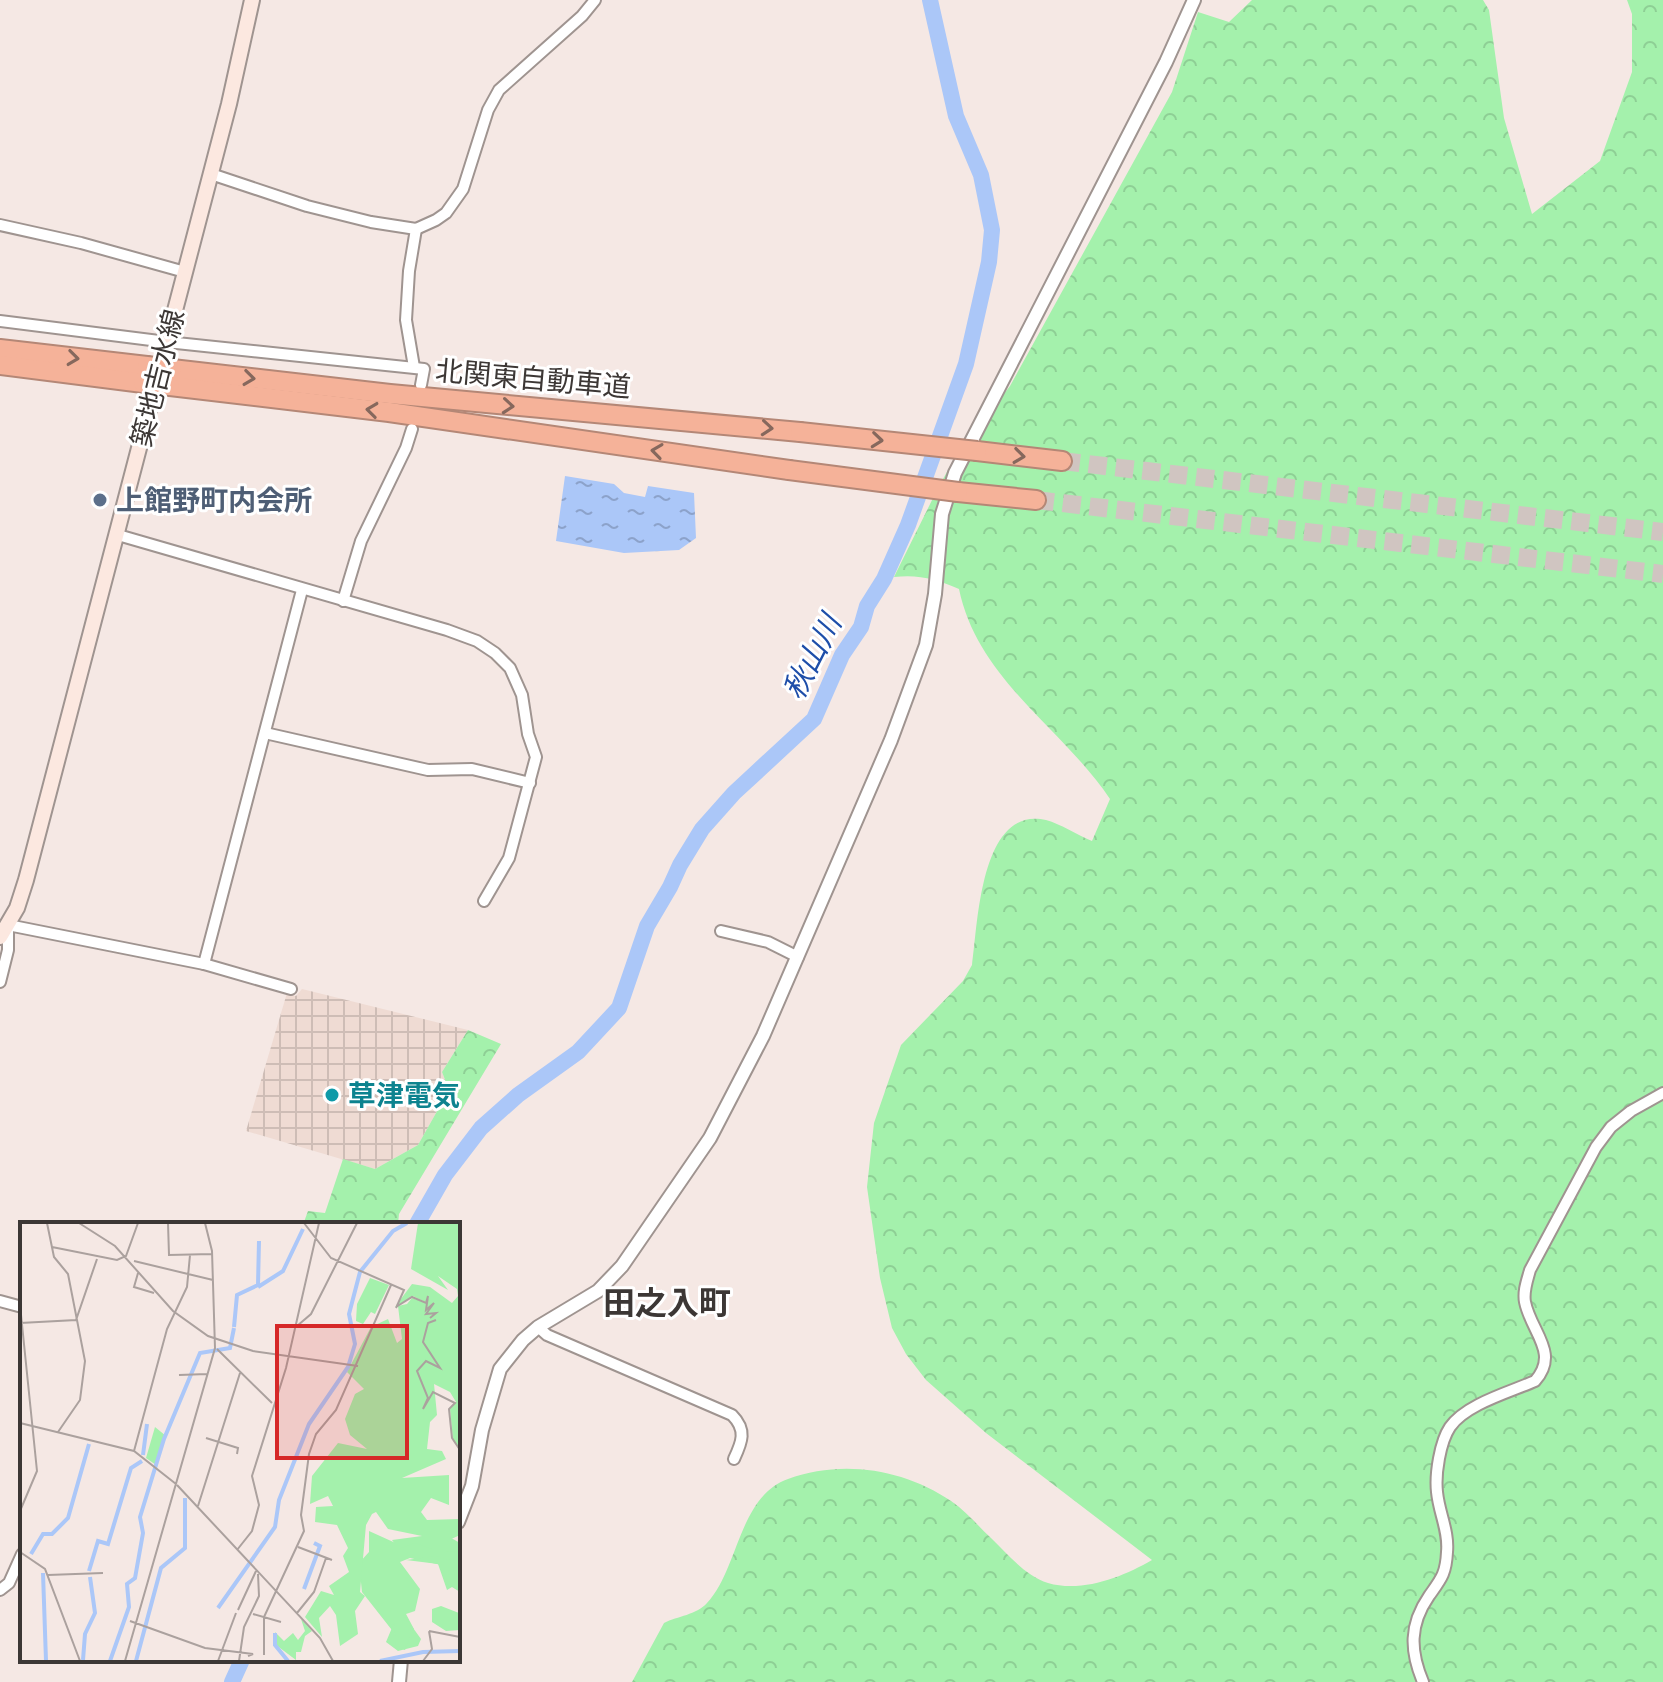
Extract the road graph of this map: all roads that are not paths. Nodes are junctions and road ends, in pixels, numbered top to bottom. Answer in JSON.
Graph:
{"nodes":[{"id":1,"x":252,"y":0,"type":"edge"},
{"id":2,"x":595,"y":0,"type":"edge"},
{"id":3,"x":1194,"y":0,"type":"edge"},
{"id":4,"x":211,"y":174,"type":"junction"},
{"id":5,"x":0,"y":225,"type":"edge"},
{"id":6,"x":416,"y":229,"type":"junction"},
{"id":7,"x":185,"y":272,"type":"junction"},
{"id":8,"x":0,"y":321,"type":"edge"},
{"id":9,"x":167,"y":342,"type":"junction"},
{"id":10,"x":0,"y":349,"type":"edge"},
{"id":11,"x":0,"y":365,"type":"edge"},
{"id":12,"x":414,"y":367,"type":"junction"},
{"id":13,"x":145,"y":374,"type":"junction"},
{"id":14,"x":171,"y":378,"type":"junction"},
{"id":15,"x":421,"y":385,"type":"dead end"},
{"id":16,"x":412,"y":429,"type":"dead end"},
{"id":17,"x":1062,"y":461,"type":"tunnel mouth"},
{"id":18,"x":1036,"y":500,"type":"tunnel mouth"},
{"id":19,"x":118,"y":535,"type":"junction"},
{"id":20,"x":302,"y":590,"type":"junction"},
{"id":21,"x":343,"y":601,"type":"junction"},
{"id":22,"x":265,"y":733,"type":"junction"},
{"id":23,"x":530,"y":783,"type":"junction"},
{"id":24,"x":484,"y":901,"type":"dead end"},
{"id":25,"x":4,"y":931,"type":"edge"},
{"id":26,"x":721,"y":931,"type":"dead end"},
{"id":27,"x":798,"y":957,"type":"junction"},
{"id":28,"x":204,"y":964,"type":"junction"},
{"id":29,"x":0,"y":982,"type":"edge"},
{"id":30,"x":291,"y":989,"type":"dead end"},
{"id":31,"x":1663,"y":1093,"type":"edge"},
{"id":32,"x":0,"y":1301,"type":"edge"},
{"id":33,"x":20,"y":1306,"type":"edge"},
{"id":34,"x":538,"y":1327,"type":"junction"},
{"id":35,"x":734,"y":1459,"type":"dead end"},
{"id":36,"x":460,"y":1517,"type":"edge"},
{"id":37,"x":20,"y":1558,"type":"edge"},
{"id":38,"x":0,"y":1590,"type":"edge"},
{"id":39,"x":401,"y":1662,"type":"edge"},
{"id":40,"x":399,"y":1682,"type":"edge"},
{"id":41,"x":1423,"y":1682,"type":"edge"}],
"edges":[{"from":1,"to":4,"type":"main road","name":"築地吉水線"},
{"from":2,"to":6,"type":"street"},
{"from":3,"to":27,"type":"street"},
{"from":4,"to":6,"type":"street"},
{"from":4,"to":7,"type":"main road","name":"築地吉水線"},
{"from":5,"to":7,"type":"street"},
{"from":6,"to":12,"type":"street"},
{"from":7,"to":9,"type":"main road","name":"築地吉水線"},
{"from":8,"to":9,"type":"street"},
{"from":9,"to":12,"type":"street"},
{"from":9,"to":19,"type":"main road","name":"築地吉水線"},
{"from":10,"to":13,"type":"highway","name":"北関東自動車道","one_way":true},
{"from":11,"to":13,"type":"highway","name":"北関東自動車道"},
{"from":12,"to":15,"type":"street"},
{"from":13,"to":14,"type":"highway","name":"北関東自動車道","bridge":true},
{"from":14,"to":17,"type":"highway","name":"北関東自動車道","one_way":true,"bridge":true},
{"from":18,"to":14,"type":"highway","name":"北関東自動車道","one_way":true,"bridge":true},
{"from":16,"to":21,"type":"street"},
{"from":19,"to":20,"type":"street"},
{"from":19,"to":25,"type":"main road","name":"築地吉水線"},
{"from":20,"to":21,"type":"street"},
{"from":20,"to":22,"type":"street"},
{"from":21,"to":23,"type":"street"},
{"from":22,"to":23,"type":"street"},
{"from":22,"to":28,"type":"street"},
{"from":23,"to":24,"type":"street"},
{"from":25,"to":28,"type":"street"},
{"from":25,"to":29,"type":"street"},
{"from":26,"to":27,"type":"street"},
{"from":27,"to":34,"type":"street"},
{"from":28,"to":30,"type":"street"},
{"from":31,"to":41,"type":"street"},
{"from":32,"to":33,"type":"street"},
{"from":34,"to":35,"type":"street"},
{"from":34,"to":36,"type":"street"},
{"from":37,"to":38,"type":"street"},
{"from":39,"to":40,"type":"street"}]}
